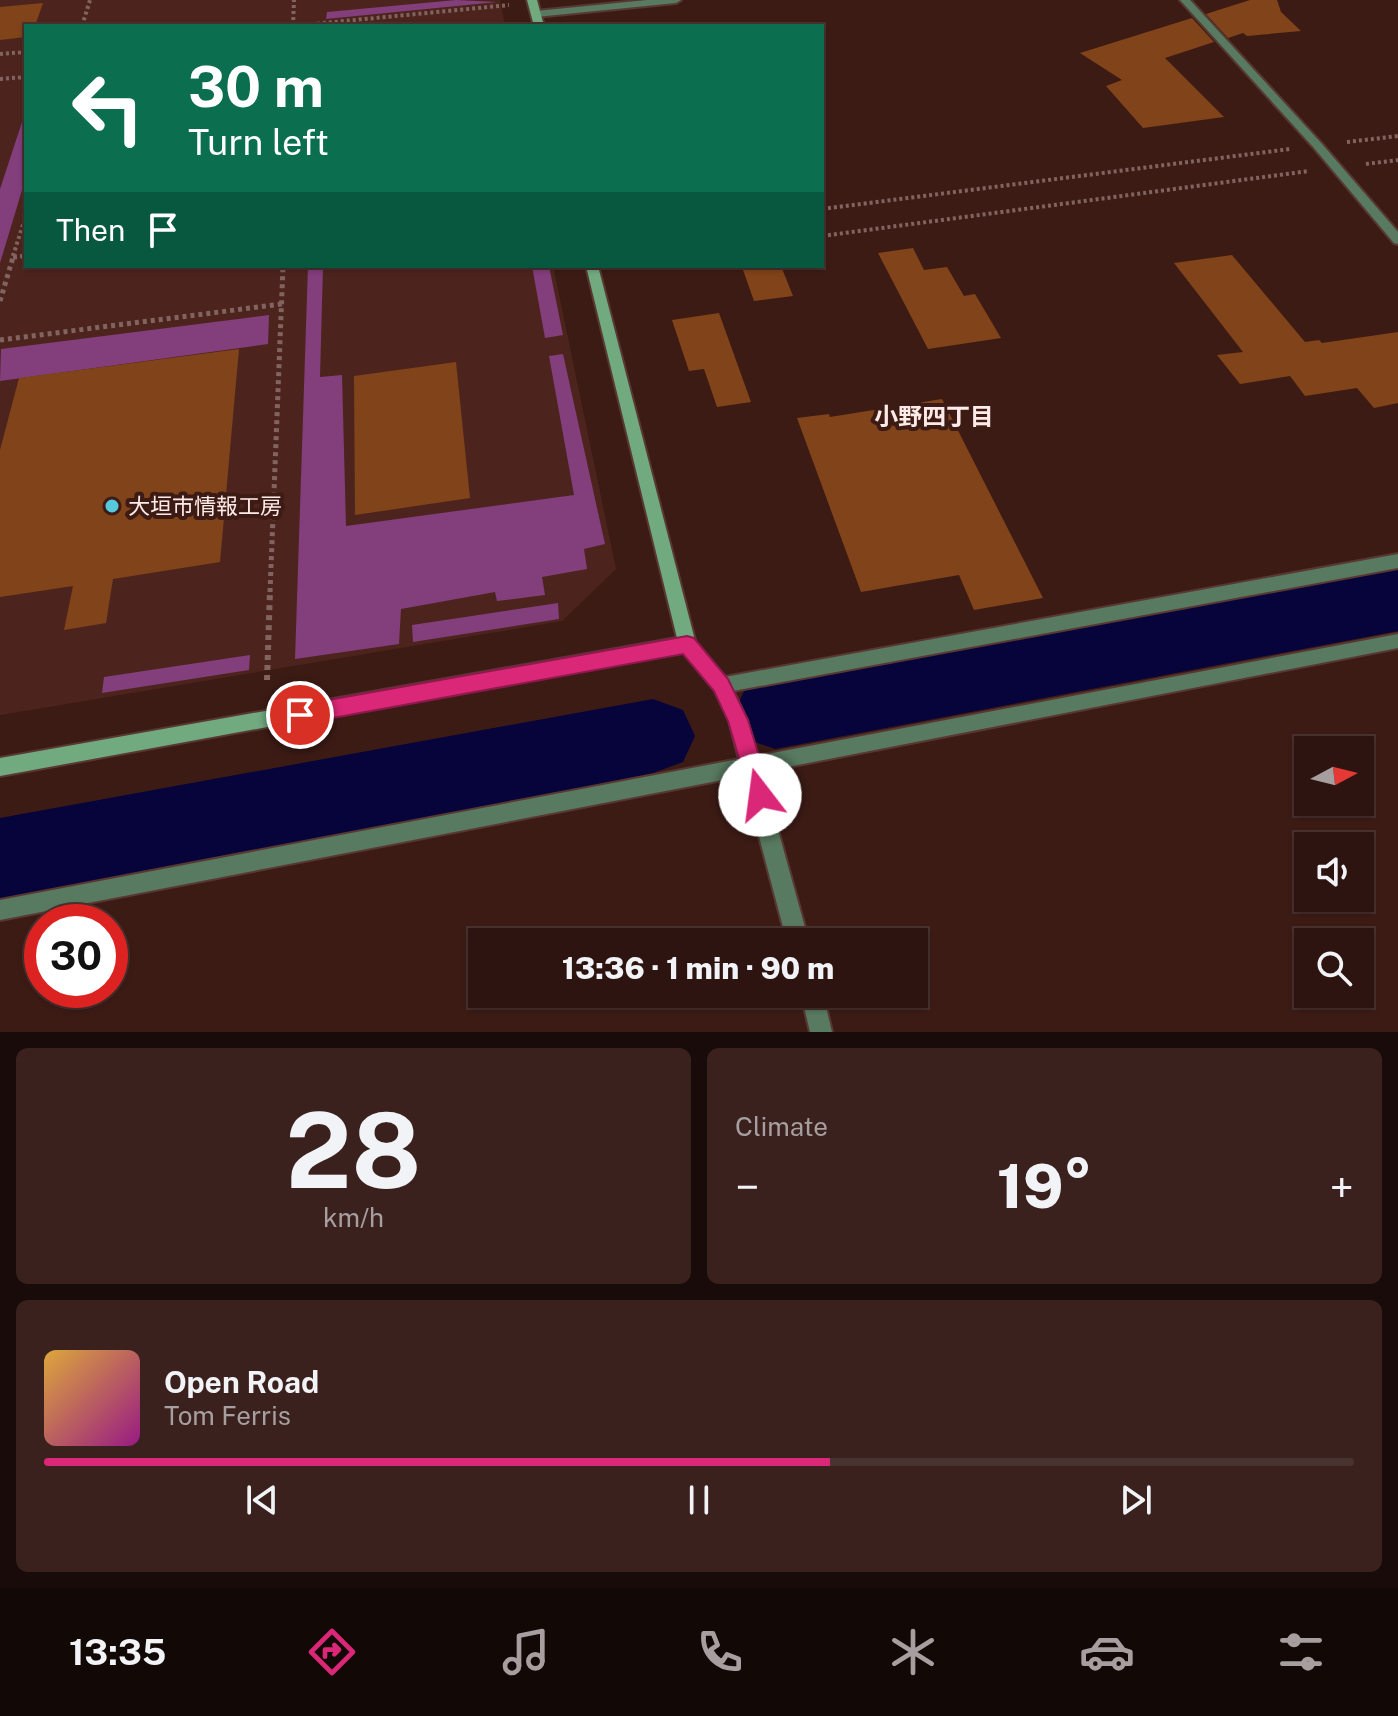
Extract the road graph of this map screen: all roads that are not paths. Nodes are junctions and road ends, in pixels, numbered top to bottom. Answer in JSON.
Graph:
{"nodes":[{"id":1,"x":532,"y":0,"type":"edge"},
{"id":2,"x":676,"y":0,"type":"edge"},
{"id":3,"x":1185,"y":0,"type":"edge"},
{"id":4,"x":536,"y":14,"type":"junction"},
{"id":5,"x":538,"y":24,"type":"edge"},
{"id":6,"x":1398,"y":240,"type":"edge"},
{"id":7,"x":593,"y":268,"type":"edge"},
{"id":8,"x":1398,"y":561,"type":"edge"},
{"id":9,"x":1398,"y":641,"type":"edge"},
{"id":10,"x":687,"y":644,"type":"junction"},
{"id":11,"x":721,"y":685,"type":"junction"},
{"id":12,"x":752,"y":765,"type":"junction"},
{"id":13,"x":0,"y":767,"type":"edge"},
{"id":14,"x":0,"y":910,"type":"edge"},
{"id":15,"x":794,"y":928,"type":"edge"},
{"id":16,"x":815,"y":1008,"type":"edge"},
{"id":17,"x":821,"y":1032,"type":"edge"}],
"edges":[{"from":1,"to":4,"type":"street"},
{"from":2,"to":4,"type":"street"},
{"from":3,"to":6,"type":"street"},
{"from":4,"to":5,"type":"street"},
{"from":7,"to":10,"type":"street"},
{"from":8,"to":11,"type":"street"},
{"from":9,"to":12,"type":"street"},
{"from":10,"to":11,"type":"street"},
{"from":10,"to":13,"type":"street"},
{"from":11,"to":12,"type":"street"},
{"from":12,"to":14,"type":"street"},
{"from":12,"to":15,"type":"street"},
{"from":16,"to":17,"type":"street"}]}
